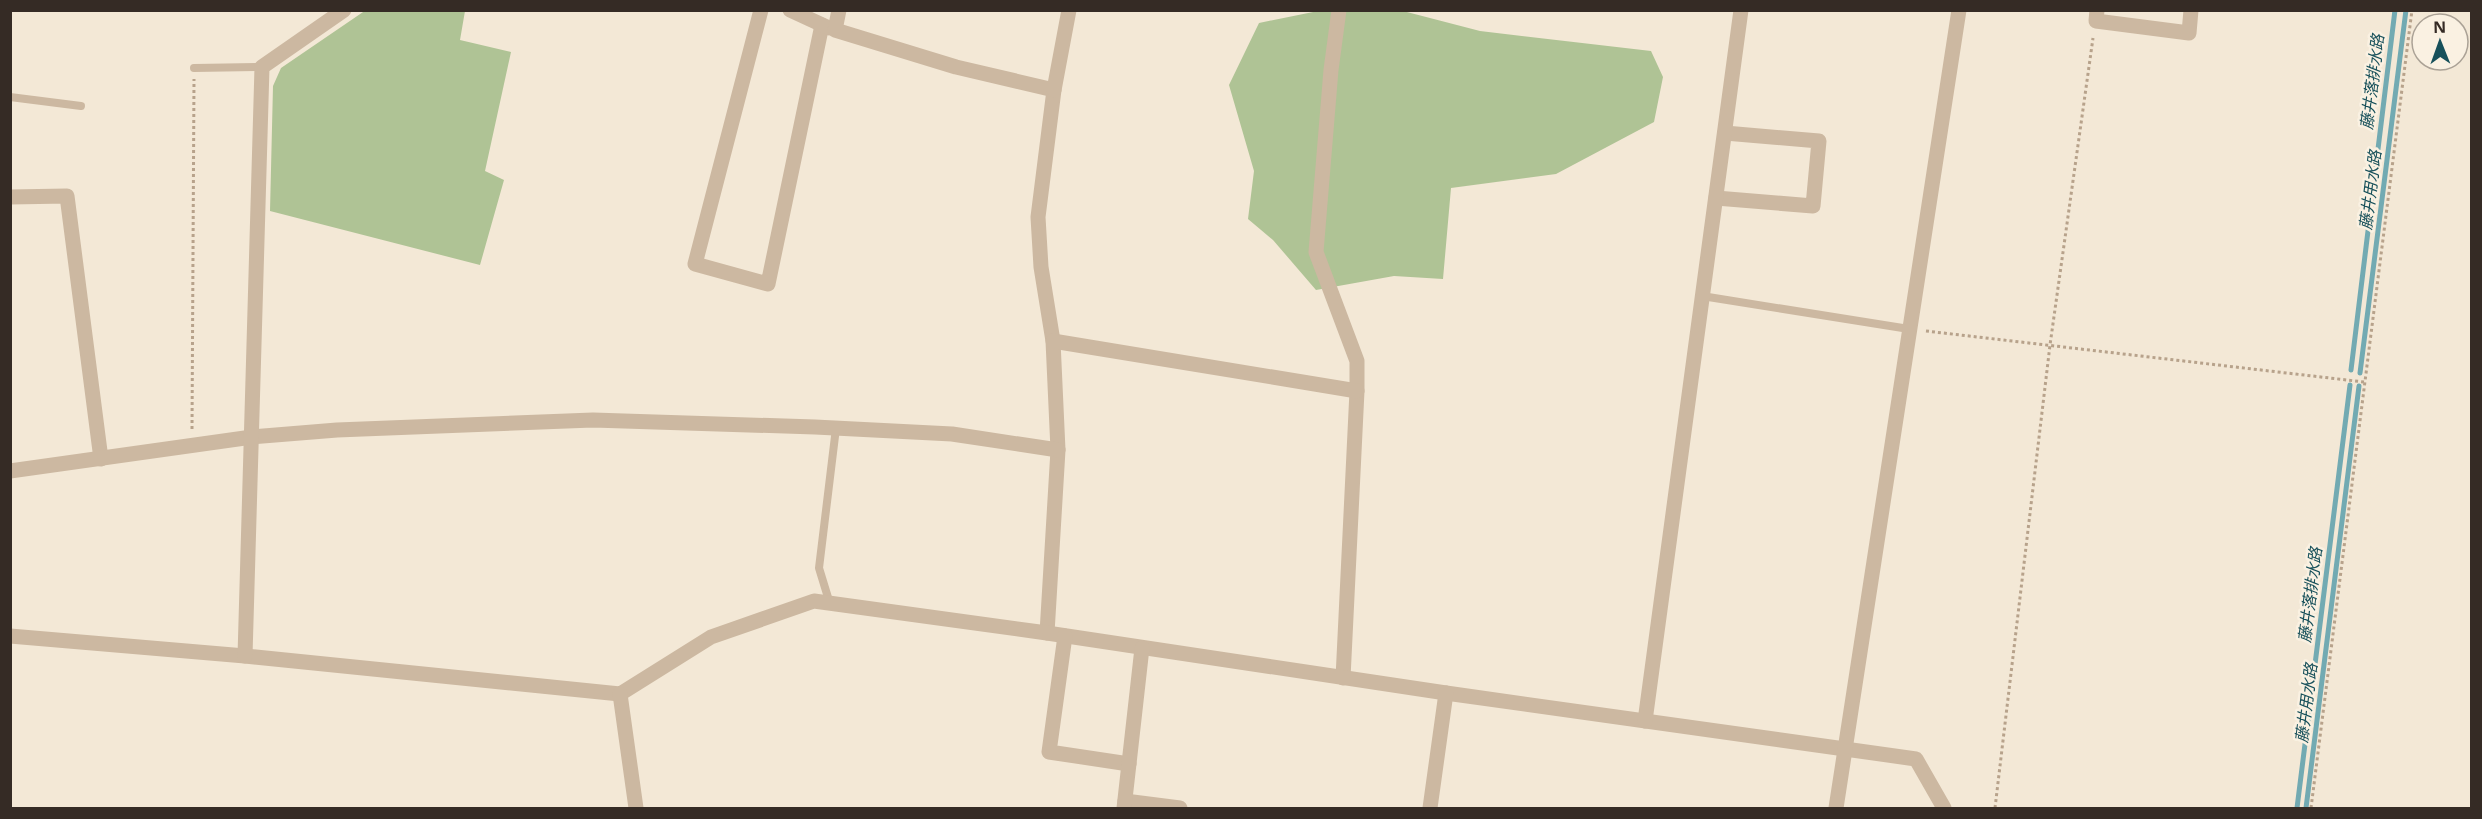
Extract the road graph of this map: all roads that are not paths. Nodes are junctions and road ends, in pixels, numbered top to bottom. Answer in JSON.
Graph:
{"nodes":[{"id":1,"x":344,"y":10,"type":"edge"},
{"id":2,"x":761,"y":10,"type":"edge"},
{"id":3,"x":790,"y":10,"type":"edge"},
{"id":4,"x":839,"y":10,"type":"edge"},
{"id":5,"x":1339,"y":10,"type":"edge"},
{"id":6,"x":1741,"y":10,"type":"edge"},
{"id":7,"x":1959,"y":10,"type":"edge"},
{"id":8,"x":2191,"y":10,"type":"edge"},
{"id":9,"x":1068,"y":11,"type":"edge"},
{"id":10,"x":2096,"y":16,"type":"edge"},
{"id":11,"x":828,"y":28,"type":"junction"},
{"id":12,"x":262,"y":67,"type":"junction"},
{"id":13,"x":194,"y":68,"type":"road end"},
{"id":14,"x":1054,"y":90,"type":"junction"},
{"id":15,"x":10,"y":98,"type":"edge"},
{"id":16,"x":81,"y":106,"type":"dead end"},
{"id":17,"x":1725,"y":133,"type":"junction"},
{"id":18,"x":10,"y":197,"type":"edge"},
{"id":19,"x":1716,"y":198,"type":"junction"},
{"id":20,"x":1702,"y":296,"type":"junction"},
{"id":21,"x":1910,"y":329,"type":"junction"},
{"id":22,"x":1053,"y":341,"type":"junction"},
{"id":23,"x":1357,"y":391,"type":"junction"},
{"id":24,"x":836,"y":428,"type":"junction"},
{"id":25,"x":252,"y":437,"type":"junction"},
{"id":26,"x":1058,"y":450,"type":"junction"},
{"id":27,"x":101,"y":459,"type":"junction"},
{"id":28,"x":10,"y":471,"type":"edge"},
{"id":29,"x":830,"y":604,"type":"junction"},
{"id":30,"x":1047,"y":633,"type":"junction"},
{"id":31,"x":10,"y":636,"type":"edge"},
{"id":32,"x":1065,"y":636,"type":"junction"},
{"id":33,"x":1142,"y":648,"type":"junction"},
{"id":34,"x":245,"y":656,"type":"junction"},
{"id":35,"x":1343,"y":678,"type":"junction"},
{"id":36,"x":1446,"y":693,"type":"junction"},
{"id":37,"x":620,"y":694,"type":"junction"},
{"id":38,"x":1645,"y":721,"type":"junction"},
{"id":39,"x":1845,"y":748,"type":"junction"},
{"id":40,"x":1129,"y":764,"type":"junction"},
{"id":41,"x":1124,"y":805,"type":"edge"},
{"id":42,"x":636,"y":808,"type":"edge"},
{"id":43,"x":1180,"y":808,"type":"edge"},
{"id":44,"x":1430,"y":808,"type":"edge"},
{"id":45,"x":1836,"y":808,"type":"edge"},
{"id":46,"x":1944,"y":808,"type":"edge"}],
"edges":[{"from":1,"to":12,"type":"street"},
{"from":2,"to":11,"type":"street"},
{"from":3,"to":11,"type":"street"},
{"from":4,"to":11,"type":"street"},
{"from":5,"to":23,"type":"street"},
{"from":6,"to":17,"type":"street"},
{"from":7,"to":21,"type":"street"},
{"from":8,"to":10,"type":"street"},
{"from":9,"to":14,"type":"street"},
{"from":11,"to":14,"type":"street"},
{"from":12,"to":13,"type":"lane"},
{"from":12,"to":25,"type":"street"},
{"from":14,"to":22,"type":"street"},
{"from":15,"to":16,"type":"lane"},
{"from":17,"to":19,"type":"street"},
{"from":17,"to":19,"type":"street"},
{"from":18,"to":27,"type":"street"},
{"from":19,"to":20,"type":"street"},
{"from":20,"to":21,"type":"lane"},
{"from":20,"to":38,"type":"street"},
{"from":21,"to":39,"type":"street"},
{"from":22,"to":23,"type":"street"},
{"from":22,"to":26,"type":"street"},
{"from":23,"to":35,"type":"street"},
{"from":24,"to":25,"type":"street"},
{"from":24,"to":26,"type":"street"},
{"from":24,"to":29,"type":"lane"},
{"from":25,"to":27,"type":"street"},
{"from":25,"to":34,"type":"street"},
{"from":26,"to":30,"type":"street"},
{"from":27,"to":28,"type":"street"},
{"from":29,"to":30,"type":"street"},
{"from":29,"to":37,"type":"street"},
{"from":30,"to":32,"type":"street"},
{"from":31,"to":34,"type":"street"},
{"from":32,"to":33,"type":"street"},
{"from":32,"to":40,"type":"street"},
{"from":33,"to":35,"type":"street"},
{"from":33,"to":40,"type":"street"},
{"from":34,"to":37,"type":"street"},
{"from":35,"to":36,"type":"street"},
{"from":36,"to":38,"type":"street"},
{"from":36,"to":44,"type":"street"},
{"from":37,"to":42,"type":"street"},
{"from":38,"to":39,"type":"street"},
{"from":39,"to":45,"type":"street"},
{"from":39,"to":46,"type":"street"},
{"from":40,"to":41,"type":"street"},
{"from":41,"to":43,"type":"street"}]}
